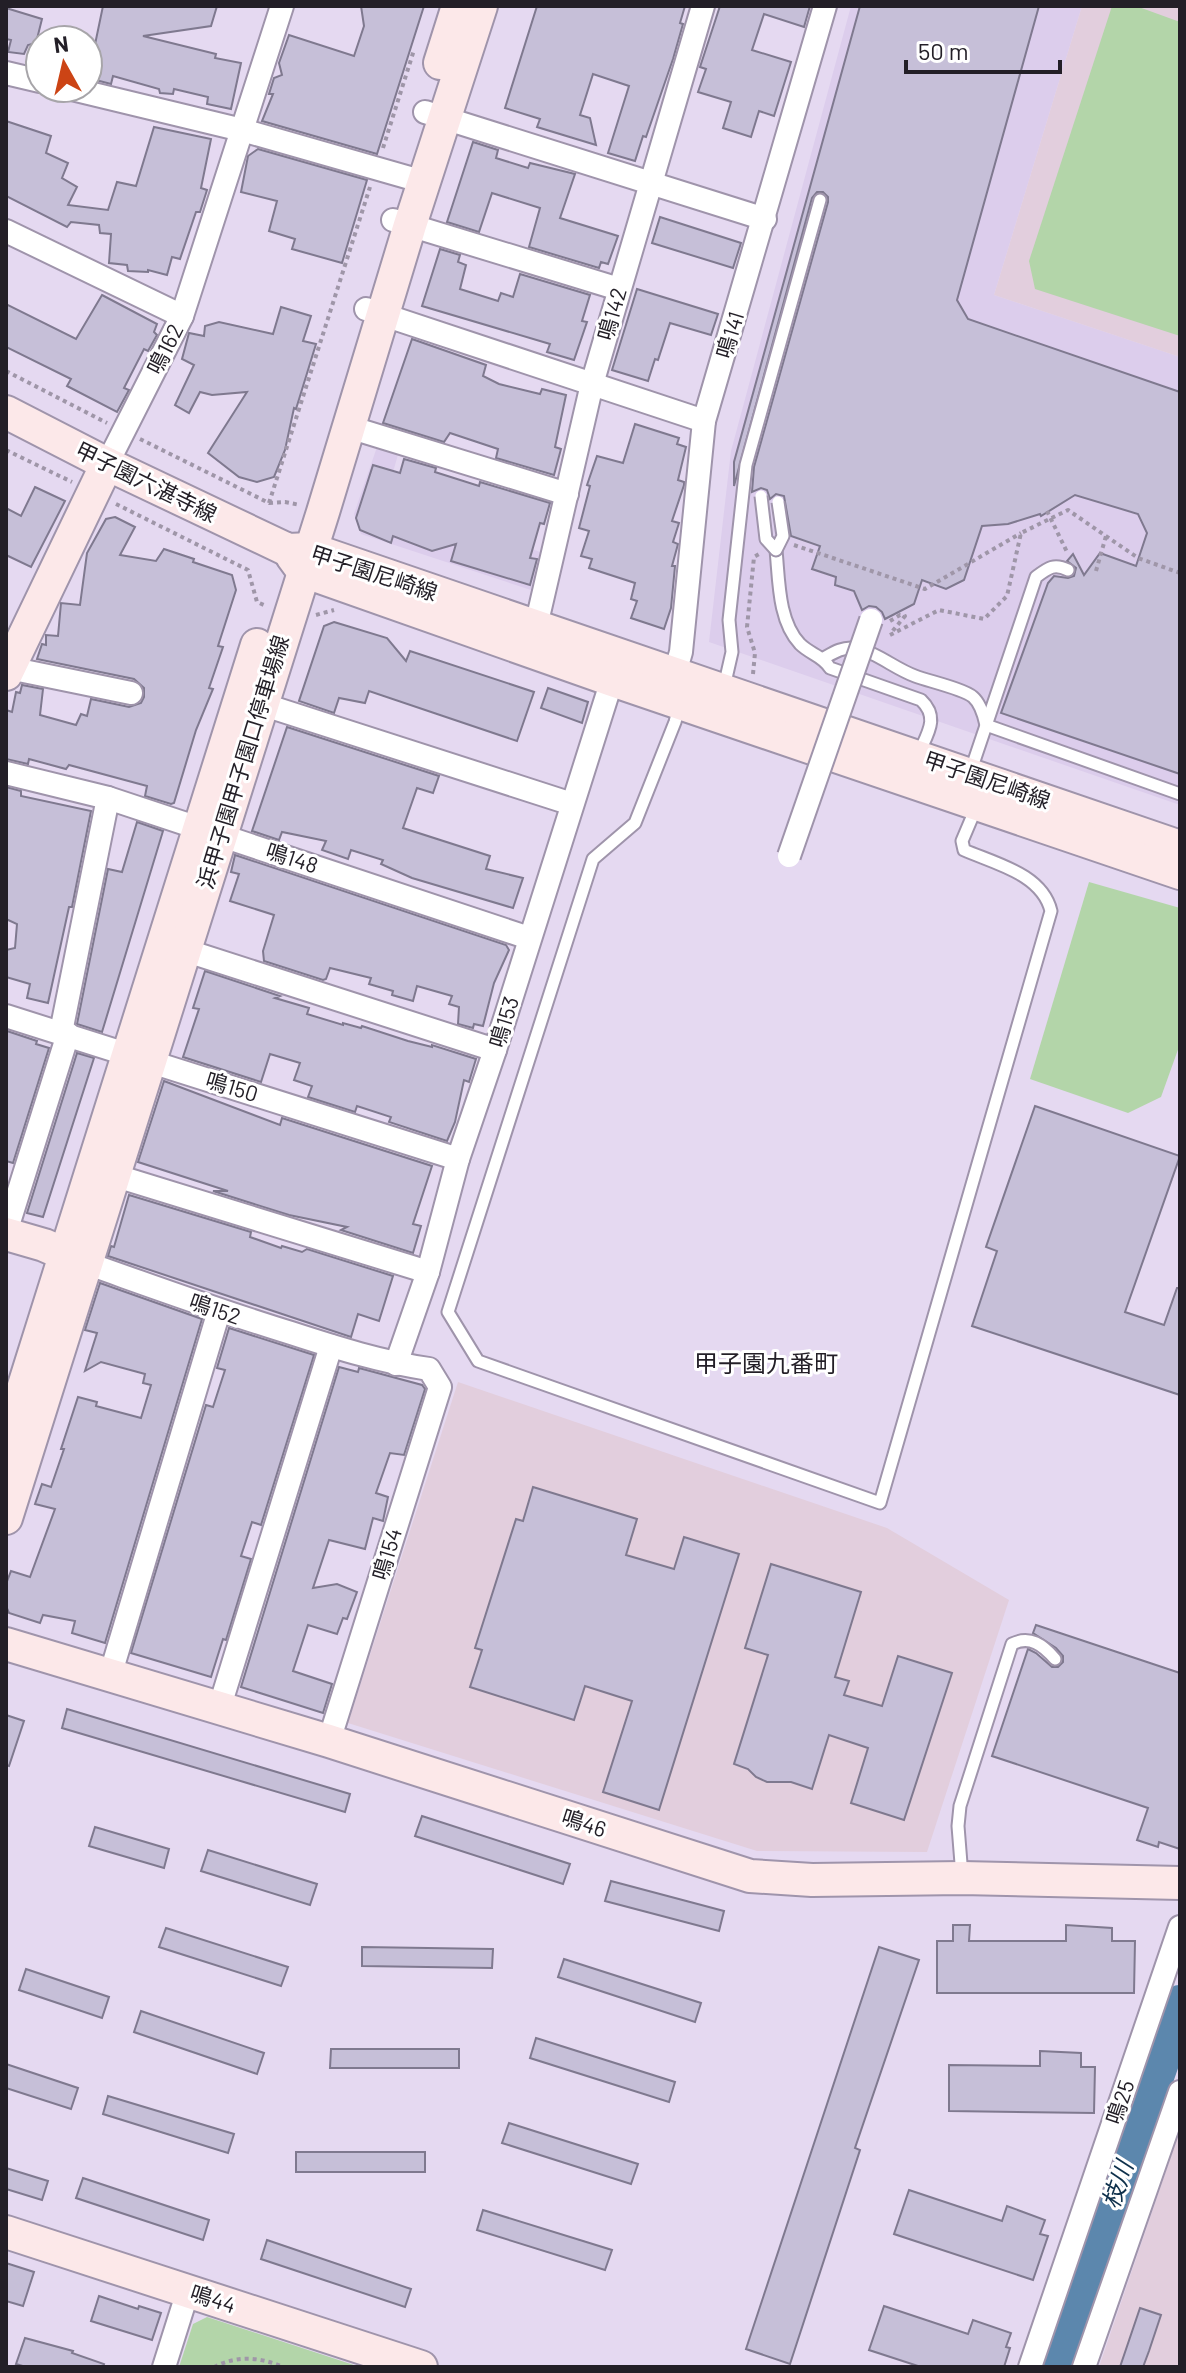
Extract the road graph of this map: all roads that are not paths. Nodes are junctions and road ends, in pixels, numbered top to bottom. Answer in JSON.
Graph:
{"nodes":[{"id":1,"x":282,"y":6,"type":"edge"},
{"id":2,"x":458,"y":6,"type":"edge"},
{"id":3,"x":481,"y":6,"type":"edge"},
{"id":4,"x":703,"y":6,"type":"edge"},
{"id":5,"x":825,"y":6,"type":"edge"},
{"id":6,"x":104,"y":97,"type":"edge"},
{"id":7,"x":435,"y":116,"type":"junction"},
{"id":8,"x":242,"y":130,"type":"junction"},
{"id":9,"x":402,"y":175,"type":"junction"},
{"id":10,"x":650,"y":181,"type":"junction"},
{"id":11,"x":820,"y":200,"type":"dead end"},
{"id":12,"x":765,"y":219,"type":"junction"},
{"id":13,"x":401,"y":222,"type":"junction"},
{"id":14,"x":6,"y":231,"type":"edge"},
{"id":15,"x":619,"y":289,"type":"junction"},
{"id":16,"x":375,"y":312,"type":"junction"},
{"id":17,"x":182,"y":316,"type":"junction"},
{"id":18,"x":592,"y":384,"type":"junction"},
{"id":19,"x":6,"y":412,"type":"edge"},
{"id":20,"x":704,"y":421,"type":"junction"},
{"id":21,"x":349,"y":427,"type":"junction"},
{"id":22,"x":107,"y":464,"type":"junction"},
{"id":23,"x":567,"y":494,"type":"junction"},
{"id":24,"x":761,"y":496,"type":"dead end"},
{"id":25,"x":778,"y":502,"type":"dead end"},
{"id":26,"x":775,"y":547,"type":"junction"},
{"id":27,"x":300,"y":557,"type":"junction"},
{"id":28,"x":1068,"y":570,"type":"dead end"},
{"id":29,"x":871,"y":620,"type":"dead end"},
{"id":30,"x":536,"y":626,"type":"junction"},
{"id":31,"x":16,"y":628,"type":"edge"},
{"id":32,"x":824,"y":658,"type":"junction"},
{"id":33,"x":7,"y":671,"type":"edge"},
{"id":34,"x":726,"y":679,"type":"junction"},
{"id":35,"x":612,"y":680,"type":"junction"},
{"id":36,"x":677,"y":688,"type":"junction"},
{"id":37,"x":131,"y":693,"type":"dead end"},
{"id":38,"x":251,"y":700,"type":"junction"},
{"id":39,"x":986,"y":725,"type":"junction"},
{"id":40,"x":918,"y":756,"type":"junction"},
{"id":41,"x":6,"y":773,"type":"edge"},
{"id":42,"x":974,"y":789,"type":"junction"},
{"id":43,"x":1180,"y":794,"type":"edge"},
{"id":44,"x":108,"y":798,"type":"junction"},
{"id":45,"x":572,"y":804,"type":"junction"},
{"id":46,"x":209,"y":831,"type":"junction"},
{"id":47,"x":1180,"y":847,"type":"edge"},
{"id":48,"x":789,"y":856,"type":"dead end"},
{"id":49,"x":1180,"y":873,"type":"edge"},
{"id":50,"x":529,"y":938,"type":"junction"},
{"id":51,"x":184,"y":950,"type":"junction"},
{"id":52,"x":6,"y":1016,"type":"edge"},
{"id":53,"x":64,"y":1033,"type":"junction"},
{"id":54,"x":495,"y":1050,"type":"junction"},
{"id":55,"x":138,"y":1058,"type":"junction"},
{"id":56,"x":458,"y":1159,"type":"junction"},
{"id":57,"x":113,"y":1175,"type":"junction"},
{"id":58,"x":6,"y":1233,"type":"edge"},
{"id":59,"x":75,"y":1259,"type":"junction"},
{"id":60,"x":428,"y":1272,"type":"junction"},
{"id":61,"x":219,"y":1311,"type":"junction"},
{"id":62,"x":331,"y":1346,"type":"junction"},
{"id":63,"x":396,"y":1364,"type":"junction"},
{"id":64,"x":429,"y":1369,"type":"joint"},
{"id":65,"x":6,"y":1443,"type":"edge"},
{"id":66,"x":6,"y":1518,"type":"edge"},
{"id":67,"x":6,"y":1644,"type":"edge"},
{"id":68,"x":1055,"y":1659,"type":"dead end"},
{"id":69,"x":110,"y":1676,"type":"junction"},
{"id":70,"x":219,"y":1709,"type":"junction"},
{"id":71,"x":329,"y":1741,"type":"junction"},
{"id":72,"x":962,"y":1878,"type":"junction"},
{"id":73,"x":1180,"y":1883,"type":"edge"},
{"id":74,"x":1180,"y":1927,"type":"edge"},
{"id":75,"x":1180,"y":2092,"type":"edge"},
{"id":76,"x":6,"y":2232,"type":"edge"},
{"id":77,"x":188,"y":2291,"type":"junction"},
{"id":78,"x":164,"y":2367,"type":"edge"},
{"id":79,"x":421,"y":2367,"type":"edge"},
{"id":80,"x":1030,"y":2367,"type":"edge"},
{"id":81,"x":1084,"y":2367,"type":"edge"}],
"edges":[{"from":1,"to":8,"type":"street","name":"鳴162"},
{"from":2,"to":7,"type":"main road","name":"浜甲子園甲子園口停車場線"},
{"from":3,"to":7,"type":"main road","name":"浜甲子園甲子園口停車場線"},
{"from":4,"to":10,"type":"street","name":"鳴142"},
{"from":5,"to":12,"type":"street","name":"鳴141"},
{"from":6,"to":8,"type":"street"},
{"from":7,"to":9,"type":"main road","name":"浜甲子園甲子園口停車場線"},
{"from":7,"to":10,"type":"street"},
{"from":8,"to":9,"type":"street"},
{"from":8,"to":17,"type":"street","name":"鳴162"},
{"from":9,"to":13,"type":"main road","name":"浜甲子園甲子園口停車場線"},
{"from":10,"to":12,"type":"street"},
{"from":10,"to":15,"type":"street","name":"鳴142"},
{"from":11,"to":34,"type":"lane"},
{"from":12,"to":20,"type":"street","name":"鳴141"},
{"from":13,"to":15,"type":"street"},
{"from":13,"to":16,"type":"main road","name":"浜甲子園甲子園口停車場線"},
{"from":14,"to":17,"type":"street"},
{"from":15,"to":18,"type":"street","name":"鳴142"},
{"from":16,"to":18,"type":"street"},
{"from":16,"to":21,"type":"main road","name":"浜甲子園甲子園口停車場線"},
{"from":16,"to":27,"type":"main road","name":"浜甲子園甲子園口停車場線"},
{"from":17,"to":22,"type":"street","name":"鳴162"},
{"from":18,"to":20,"type":"street"},
{"from":18,"to":23,"type":"street","name":"鳴142"},
{"from":19,"to":22,"type":"main road","name":"甲子園六湛寺線"},
{"from":20,"to":36,"type":"street","name":"鳴141"},
{"from":21,"to":23,"type":"street"},
{"from":21,"to":27,"type":"main road","name":"浜甲子園甲子園口停車場線"},
{"from":22,"to":27,"type":"main road","name":"甲子園六湛寺線"},
{"from":22,"to":31,"type":"main road","name":"鳴162"},
{"from":23,"to":30,"type":"street","name":"鳴142"},
{"from":24,"to":26,"type":"lane","bridge":true},
{"from":25,"to":26,"type":"lane","bridge":true},
{"from":26,"to":32,"type":"lane"},
{"from":27,"to":30,"type":"main road","name":"甲子園尼崎線"},
{"from":27,"to":35,"type":"main road","name":"甲子園尼崎線"},
{"from":27,"to":38,"type":"main road","name":"浜甲子園甲子園口停車場線"},
{"from":28,"to":39,"type":"lane"},
{"from":29,"to":48,"type":"street","bridge":true},
{"from":30,"to":36,"type":"main road","name":"甲子園尼崎線"},
{"from":31,"to":33,"type":"main road","name":"鳴162"},
{"from":32,"to":39,"type":"lane"},
{"from":32,"to":40,"type":"lane"},
{"from":33,"to":37,"type":"street"},
{"from":34,"to":36,"type":"main road","name":"甲子園尼崎線"},
{"from":34,"to":40,"type":"main road","name":"甲子園尼崎線"},
{"from":35,"to":36,"type":"main road","name":"甲子園尼崎線"},
{"from":35,"to":45,"type":"street","name":"鳴153"},
{"from":36,"to":42,"type":"main road","name":"甲子園尼崎線"},
{"from":36,"to":42,"type":"lane"},
{"from":38,"to":45,"type":"street"},
{"from":38,"to":46,"type":"main road","name":"浜甲子園甲子園口停車場線"},
{"from":39,"to":42,"type":"lane"},
{"from":39,"to":43,"type":"lane"},
{"from":40,"to":42,"type":"main road","name":"甲子園尼崎線"},
{"from":41,"to":44,"type":"street","name":"鳴148"},
{"from":42,"to":47,"type":"main road","name":"甲子園尼崎線"},
{"from":42,"to":49,"type":"main road","name":"甲子園尼崎線"},
{"from":44,"to":46,"type":"street","name":"鳴148"},
{"from":44,"to":53,"type":"street"},
{"from":45,"to":50,"type":"street","name":"鳴153"},
{"from":46,"to":50,"type":"street","name":"鳴148"},
{"from":46,"to":51,"type":"main road","name":"浜甲子園甲子園口停車場線"},
{"from":46,"to":55,"type":"main road","name":"浜甲子園甲子園口停車場線"},
{"from":50,"to":54,"type":"street","name":"鳴153"},
{"from":51,"to":54,"type":"street"},
{"from":51,"to":55,"type":"main road","name":"浜甲子園甲子園口停車場線"},
{"from":52,"to":53,"type":"street","name":"鳴150"},
{"from":53,"to":55,"type":"street","name":"鳴150"},
{"from":53,"to":58,"type":"street"},
{"from":54,"to":56,"type":"street","name":"鳴153"},
{"from":55,"to":56,"type":"street","name":"鳴150"},
{"from":55,"to":57,"type":"main road","name":"浜甲子園甲子園口停車場線"},
{"from":55,"to":59,"type":"main road","name":"浜甲子園甲子園口停車場線"},
{"from":56,"to":60,"type":"street","name":"鳴153"},
{"from":57,"to":59,"type":"main road","name":"浜甲子園甲子園口停車場線"},
{"from":57,"to":60,"type":"street"},
{"from":58,"to":59,"type":"main road","name":"鳴152"},
{"from":59,"to":61,"type":"street","name":"鳴152"},
{"from":59,"to":65,"type":"main road","name":"浜甲子園甲子園口停車場線"},
{"from":59,"to":66,"type":"main road","name":"浜甲子園甲子園口停車場線"},
{"from":60,"to":63,"type":"street","name":"鳴153"},
{"from":61,"to":62,"type":"street","name":"鳴152"},
{"from":61,"to":69,"type":"street"},
{"from":62,"to":63,"type":"street","name":"鳴152"},
{"from":62,"to":70,"type":"street"},
{"from":63,"to":64,"type":"street","name":"鳴152"},
{"from":64,"to":71,"type":"street","name":"鳴154"},
{"from":67,"to":69,"type":"main road","name":"鳴46"},
{"from":68,"to":72,"type":"lane"},
{"from":69,"to":70,"type":"main road","name":"鳴46"},
{"from":70,"to":71,"type":"main road","name":"鳴46"},
{"from":71,"to":72,"type":"main road","name":"鳴46"},
{"from":72,"to":73,"type":"main road","name":"鳴46"},
{"from":74,"to":80,"type":"street","name":"鳴25"},
{"from":75,"to":81,"type":"street"},
{"from":76,"to":77,"type":"main road","name":"鳴44"},
{"from":77,"to":78,"type":"street"},
{"from":77,"to":79,"type":"main road","name":"鳴44"}]}
